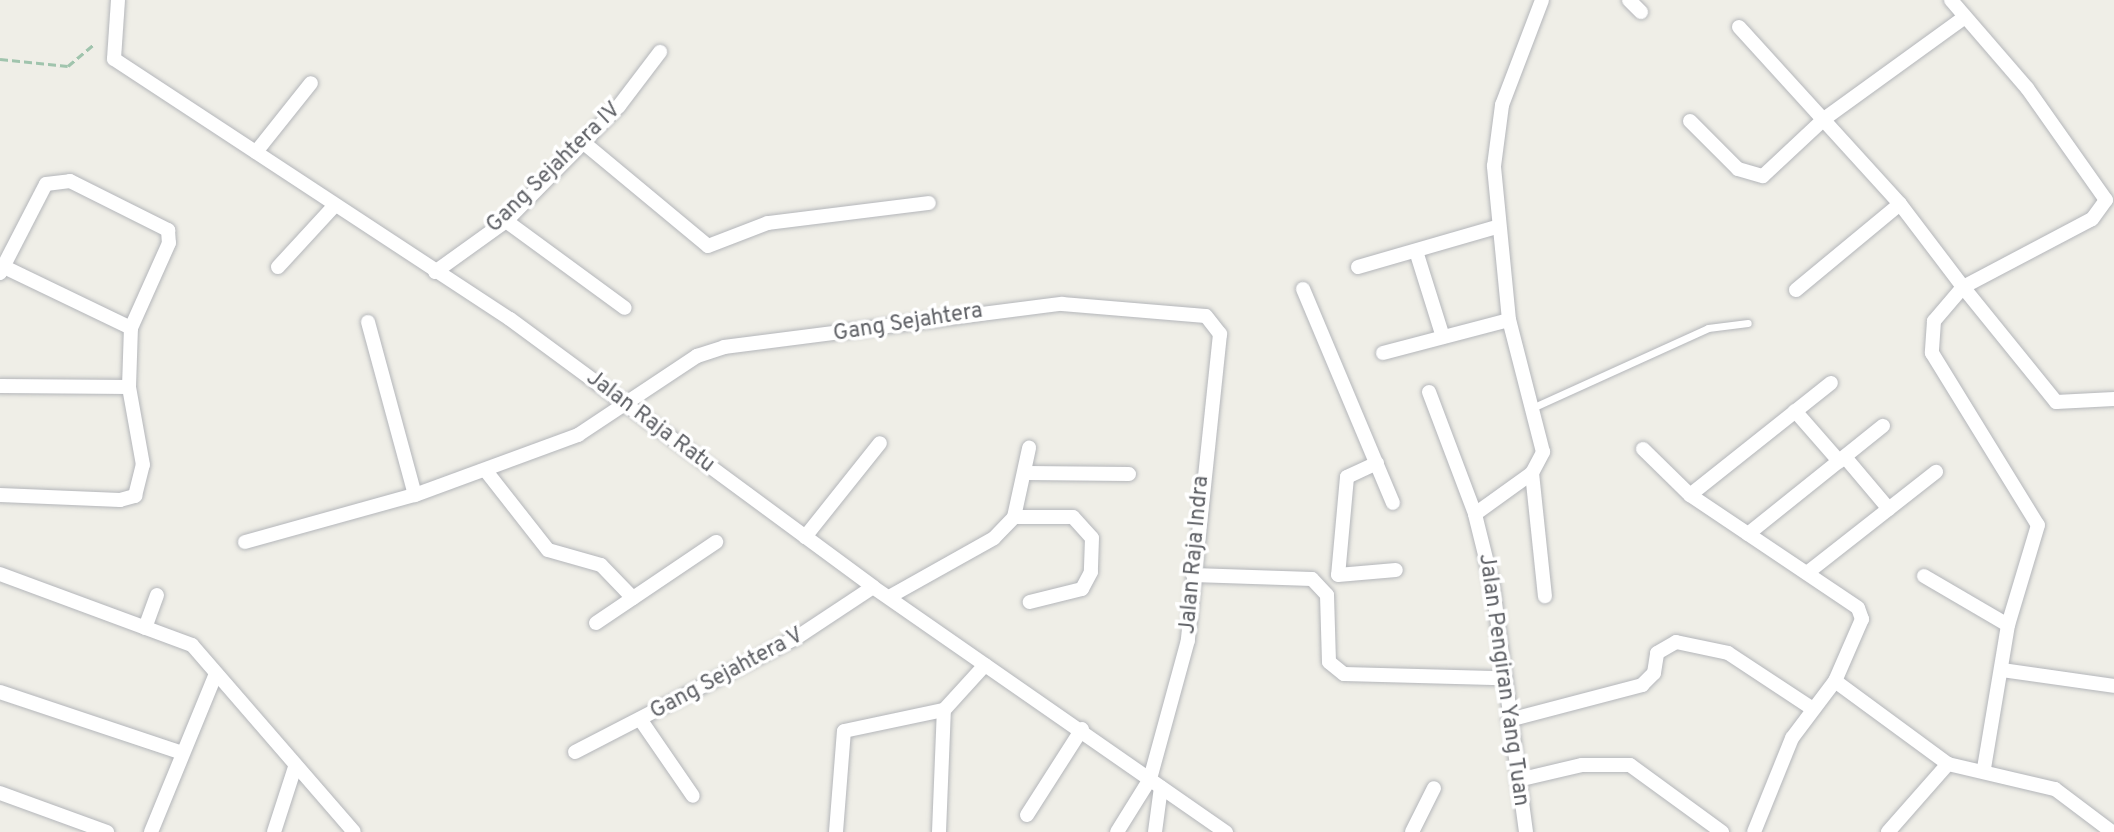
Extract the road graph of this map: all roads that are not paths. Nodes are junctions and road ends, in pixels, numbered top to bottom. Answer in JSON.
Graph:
{"nodes":[{"id":1,"x":118,"y":0,"type":"edge"},
{"id":2,"x":1542,"y":0,"type":"edge"},
{"id":3,"x":1629,"y":0,"type":"edge"},
{"id":4,"x":1951,"y":0,"type":"edge"},
{"id":5,"x":1641,"y":12,"type":"dead end"},
{"id":6,"x":1965,"y":17,"type":"junction"},
{"id":7,"x":1739,"y":27,"type":"dead end"},
{"id":8,"x":660,"y":52,"type":"dead end"},
{"id":9,"x":311,"y":83,"type":"dead end"},
{"id":10,"x":1824,"y":119,"type":"junction"},
{"id":11,"x":1690,"y":121,"type":"dead end"},
{"id":12,"x":584,"y":143,"type":"junction"},
{"id":13,"x":256,"y":152,"type":"junction"},
{"id":14,"x":929,"y":203,"type":"dead end"},
{"id":15,"x":1900,"y":204,"type":"junction"},
{"id":16,"x":335,"y":205,"type":"junction"},
{"id":17,"x":506,"y":221,"type":"junction"},
{"id":18,"x":1497,"y":227,"type":"junction"},
{"id":19,"x":1416,"y":251,"type":"junction"},
{"id":20,"x":278,"y":267,"type":"dead end"},
{"id":21,"x":1358,"y":267,"type":"dead end"},
{"id":22,"x":2,"y":270,"type":"edge"},
{"id":23,"x":435,"y":272,"type":"junction"},
{"id":24,"x":1963,"y":287,"type":"junction"},
{"id":25,"x":1303,"y":289,"type":"dead end"},
{"id":26,"x":1796,"y":290,"type":"dead end"},
{"id":27,"x":625,"y":308,"type":"dead end"},
{"id":28,"x":1206,"y":316,"type":"joint"},
{"id":29,"x":1509,"y":320,"type":"junction"},
{"id":30,"x":368,"y":322,"type":"dead end"},
{"id":31,"x":1748,"y":323,"type":"dead end"},
{"id":32,"x":131,"y":328,"type":"junction"},
{"id":33,"x":1443,"y":337,"type":"junction"},
{"id":34,"x":1383,"y":353,"type":"dead end"},
{"id":35,"x":1831,"y":383,"type":"dead end"},
{"id":36,"x":0,"y":386,"type":"edge"},
{"id":37,"x":129,"y":387,"type":"junction"},
{"id":38,"x":1429,"y":392,"type":"dead end"},
{"id":39,"x":2114,"y":399,"type":"edge"},
{"id":40,"x":629,"y":407,"type":"junction"},
{"id":41,"x":1532,"y":408,"type":"junction"},
{"id":42,"x":1795,"y":411,"type":"junction"},
{"id":43,"x":1883,"y":426,"type":"dead end"},
{"id":44,"x":880,"y":443,"type":"dead end"},
{"id":45,"x":1029,"y":448,"type":"dead end"},
{"id":46,"x":1643,"y":449,"type":"dead end"},
{"id":47,"x":1842,"y":459,"type":"junction"},
{"id":48,"x":1377,"y":463,"type":"junction"},
{"id":49,"x":486,"y":471,"type":"junction"},
{"id":50,"x":1936,"y":472,"type":"dead end"},
{"id":51,"x":1027,"y":473,"type":"junction"},
{"id":52,"x":1532,"y":473,"type":"junction"},
{"id":53,"x":1129,"y":474,"type":"dead end"},
{"id":54,"x":0,"y":495,"type":"edge"},
{"id":55,"x":415,"y":495,"type":"junction"},
{"id":56,"x":1690,"y":495,"type":"junction"},
{"id":57,"x":1393,"y":503,"type":"dead end"},
{"id":58,"x":1889,"y":509,"type":"junction"},
{"id":59,"x":1475,"y":514,"type":"junction"},
{"id":60,"x":1014,"y":517,"type":"junction"},
{"id":61,"x":1748,"y":534,"type":"junction"},
{"id":62,"x":805,"y":537,"type":"junction"},
{"id":63,"x":245,"y":542,"type":"dead end"},
{"id":64,"x":716,"y":542,"type":"dead end"},
{"id":65,"x":1396,"y":570,"type":"dead end"},
{"id":66,"x":1807,"y":573,"type":"junction"},
{"id":67,"x":0,"y":574,"type":"edge"},
{"id":68,"x":1193,"y":575,"type":"junction"},
{"id":69,"x":1338,"y":575,"type":"junction"},
{"id":70,"x":1924,"y":576,"type":"dead end"},
{"id":71,"x":873,"y":587,"type":"junction"},
{"id":72,"x":1324,"y":589,"type":"junction"},
{"id":73,"x":157,"y":595,"type":"dead end"},
{"id":74,"x":1545,"y":596,"type":"dead end"},
{"id":75,"x":889,"y":597,"type":"junction"},
{"id":76,"x":633,"y":598,"type":"junction"},
{"id":77,"x":1030,"y":602,"type":"dead end"},
{"id":78,"x":596,"y":623,"type":"dead end"},
{"id":79,"x":2008,"y":625,"type":"junction"},
{"id":80,"x":145,"y":628,"type":"junction"},
{"id":81,"x":985,"y":665,"type":"junction"},
{"id":82,"x":2002,"y":670,"type":"junction"},
{"id":83,"x":215,"y":676,"type":"junction"},
{"id":84,"x":1502,"y":678,"type":"junction"},
{"id":85,"x":1835,"y":681,"type":"junction"},
{"id":86,"x":2114,"y":686,"type":"edge"},
{"id":87,"x":0,"y":692,"type":"edge"},
{"id":88,"x":1813,"y":709,"type":"junction"},
{"id":89,"x":944,"y":710,"type":"junction"},
{"id":90,"x":640,"y":719,"type":"junction"},
{"id":91,"x":1509,"y":720,"type":"junction"},
{"id":92,"x":1082,"y":729,"type":"junction"},
{"id":93,"x":575,"y":752,"type":"dead end"},
{"id":94,"x":182,"y":753,"type":"junction"},
{"id":95,"x":1948,"y":764,"type":"junction"},
{"id":96,"x":295,"y":767,"type":"junction"},
{"id":97,"x":1984,"y":769,"type":"junction"},
{"id":98,"x":1518,"y":780,"type":"junction"},
{"id":99,"x":1156,"y":783,"type":"junction"},
{"id":100,"x":1434,"y":788,"type":"dead end"},
{"id":101,"x":0,"y":793,"type":"edge"},
{"id":102,"x":693,"y":796,"type":"dead end"},
{"id":103,"x":1027,"y":815,"type":"dead end"},
{"id":104,"x":107,"y":832,"type":"edge"},
{"id":105,"x":151,"y":832,"type":"edge"},
{"id":106,"x":274,"y":832,"type":"edge"},
{"id":107,"x":354,"y":832,"type":"edge"},
{"id":108,"x":836,"y":832,"type":"edge"},
{"id":109,"x":939,"y":832,"type":"edge"},
{"id":110,"x":1117,"y":832,"type":"edge"},
{"id":111,"x":1155,"y":832,"type":"edge"},
{"id":112,"x":1226,"y":832,"type":"edge"},
{"id":113,"x":1412,"y":832,"type":"edge"},
{"id":114,"x":1526,"y":832,"type":"edge"},
{"id":115,"x":1722,"y":832,"type":"edge"},
{"id":116,"x":1754,"y":832,"type":"edge"},
{"id":117,"x":1888,"y":832,"type":"edge"},
{"id":118,"x":2112,"y":832,"type":"edge"}],
"edges":[{"from":1,"to":13,"type":"street","name":"Jalan Raja Ratu"},
{"from":2,"to":18,"type":"street"},
{"from":3,"to":5,"type":"street"},
{"from":4,"to":6,"type":"street"},
{"from":6,"to":10,"type":"street"},
{"from":6,"to":24,"type":"street"},
{"from":7,"to":10,"type":"street"},
{"from":8,"to":12,"type":"street","name":"Gang Sejahtera IV"},
{"from":9,"to":13,"type":"street"},
{"from":10,"to":11,"type":"street"},
{"from":10,"to":15,"type":"street"},
{"from":12,"to":14,"type":"street"},
{"from":12,"to":17,"type":"street","name":"Gang Sejahtera IV"},
{"from":13,"to":16,"type":"street","name":"Jalan Raja Ratu"},
{"from":15,"to":24,"type":"street"},
{"from":15,"to":26,"type":"street"},
{"from":16,"to":20,"type":"street"},
{"from":16,"to":23,"type":"street","name":"Jalan Raja Ratu"},
{"from":17,"to":23,"type":"street","name":"Gang Sejahtera IV"},
{"from":17,"to":27,"type":"street"},
{"from":18,"to":19,"type":"street"},
{"from":18,"to":29,"type":"street"},
{"from":19,"to":21,"type":"street"},
{"from":19,"to":33,"type":"street"},
{"from":22,"to":32,"type":"street"},
{"from":22,"to":32,"type":"street"},
{"from":23,"to":40,"type":"street","name":"Jalan Raja Ratu"},
{"from":24,"to":39,"type":"street"},
{"from":24,"to":79,"type":"street"},
{"from":25,"to":48,"type":"street"},
{"from":28,"to":40,"type":"street","name":"Gang Sejahtera"},
{"from":28,"to":68,"type":"street","name":"Jalan Raja Indra"},
{"from":29,"to":33,"type":"street"},
{"from":29,"to":41,"type":"street"},
{"from":30,"to":55,"type":"street"},
{"from":31,"to":41,"type":"lane"},
{"from":32,"to":37,"type":"street"},
{"from":33,"to":34,"type":"street"},
{"from":35,"to":42,"type":"street"},
{"from":36,"to":37,"type":"street"},
{"from":37,"to":54,"type":"street"},
{"from":38,"to":59,"type":"street","name":"Jalan Pengiran Yang Tuan"},
{"from":40,"to":49,"type":"street","name":"Gang Sejahtera"},
{"from":40,"to":62,"type":"street","name":"Jalan Raja Ratu"},
{"from":41,"to":52,"type":"street"},
{"from":42,"to":47,"type":"street"},
{"from":42,"to":56,"type":"street"},
{"from":43,"to":47,"type":"street"},
{"from":44,"to":62,"type":"street"},
{"from":45,"to":51,"type":"street"},
{"from":46,"to":56,"type":"street"},
{"from":47,"to":58,"type":"street"},
{"from":47,"to":61,"type":"street"},
{"from":48,"to":57,"type":"street"},
{"from":48,"to":69,"type":"street"},
{"from":49,"to":55,"type":"street","name":"Gang Sejahtera"},
{"from":49,"to":76,"type":"street"},
{"from":50,"to":58,"type":"street"},
{"from":51,"to":53,"type":"street"},
{"from":51,"to":60,"type":"street"},
{"from":52,"to":59,"type":"street"},
{"from":52,"to":74,"type":"street"},
{"from":55,"to":63,"type":"street","name":"Gang Sejahtera"},
{"from":56,"to":61,"type":"street"},
{"from":58,"to":66,"type":"street"},
{"from":59,"to":84,"type":"street","name":"Jalan Pengiran Yang Tuan"},
{"from":60,"to":75,"type":"street"},
{"from":60,"to":77,"type":"street"},
{"from":61,"to":66,"type":"street"},
{"from":62,"to":71,"type":"street","name":"Jalan Raja Ratu"},
{"from":64,"to":76,"type":"street"},
{"from":65,"to":69,"type":"street"},
{"from":66,"to":85,"type":"street"},
{"from":67,"to":80,"type":"street"},
{"from":68,"to":72,"type":"street"},
{"from":68,"to":99,"type":"street","name":"Jalan Raja Indra"},
{"from":69,"to":72,"type":"street"},
{"from":70,"to":79,"type":"street"},
{"from":71,"to":75,"type":"street","name":"Jalan Raja Ratu"},
{"from":71,"to":90,"type":"street","name":"Gang Sejahtera V"},
{"from":72,"to":84,"type":"street"},
{"from":73,"to":80,"type":"street"},
{"from":75,"to":81,"type":"street","name":"Jalan Raja Ratu"},
{"from":76,"to":78,"type":"street"},
{"from":79,"to":82,"type":"street"},
{"from":80,"to":83,"type":"street"},
{"from":81,"to":89,"type":"street"},
{"from":81,"to":92,"type":"street","name":"Jalan Raja Ratu"},
{"from":82,"to":86,"type":"street"},
{"from":82,"to":97,"type":"street"},
{"from":83,"to":94,"type":"street"},
{"from":83,"to":96,"type":"street"},
{"from":84,"to":91,"type":"street","name":"Jalan Pengiran Yang Tuan"},
{"from":85,"to":88,"type":"street"},
{"from":85,"to":95,"type":"street"},
{"from":87,"to":94,"type":"street"},
{"from":88,"to":91,"type":"street"},
{"from":88,"to":116,"type":"street"},
{"from":89,"to":108,"type":"street"},
{"from":89,"to":109,"type":"street"},
{"from":90,"to":93,"type":"street","name":"Gang Sejahtera V"},
{"from":90,"to":102,"type":"street"},
{"from":91,"to":98,"type":"street","name":"Jalan Pengiran Yang Tuan"},
{"from":92,"to":99,"type":"street","name":"Jalan Raja Ratu"},
{"from":92,"to":103,"type":"street"},
{"from":94,"to":105,"type":"street"},
{"from":95,"to":97,"type":"street"},
{"from":95,"to":117,"type":"street"},
{"from":96,"to":106,"type":"street"},
{"from":96,"to":107,"type":"street"},
{"from":97,"to":118,"type":"street"},
{"from":98,"to":114,"type":"street","name":"Jalan Pengiran Yang Tuan"},
{"from":98,"to":115,"type":"street"},
{"from":99,"to":110,"type":"street","name":"Jalan Raja Indra"},
{"from":99,"to":111,"type":"street"},
{"from":99,"to":112,"type":"street","name":"Jalan Raja Ratu"},
{"from":100,"to":113,"type":"street"},
{"from":101,"to":104,"type":"street"}]}
